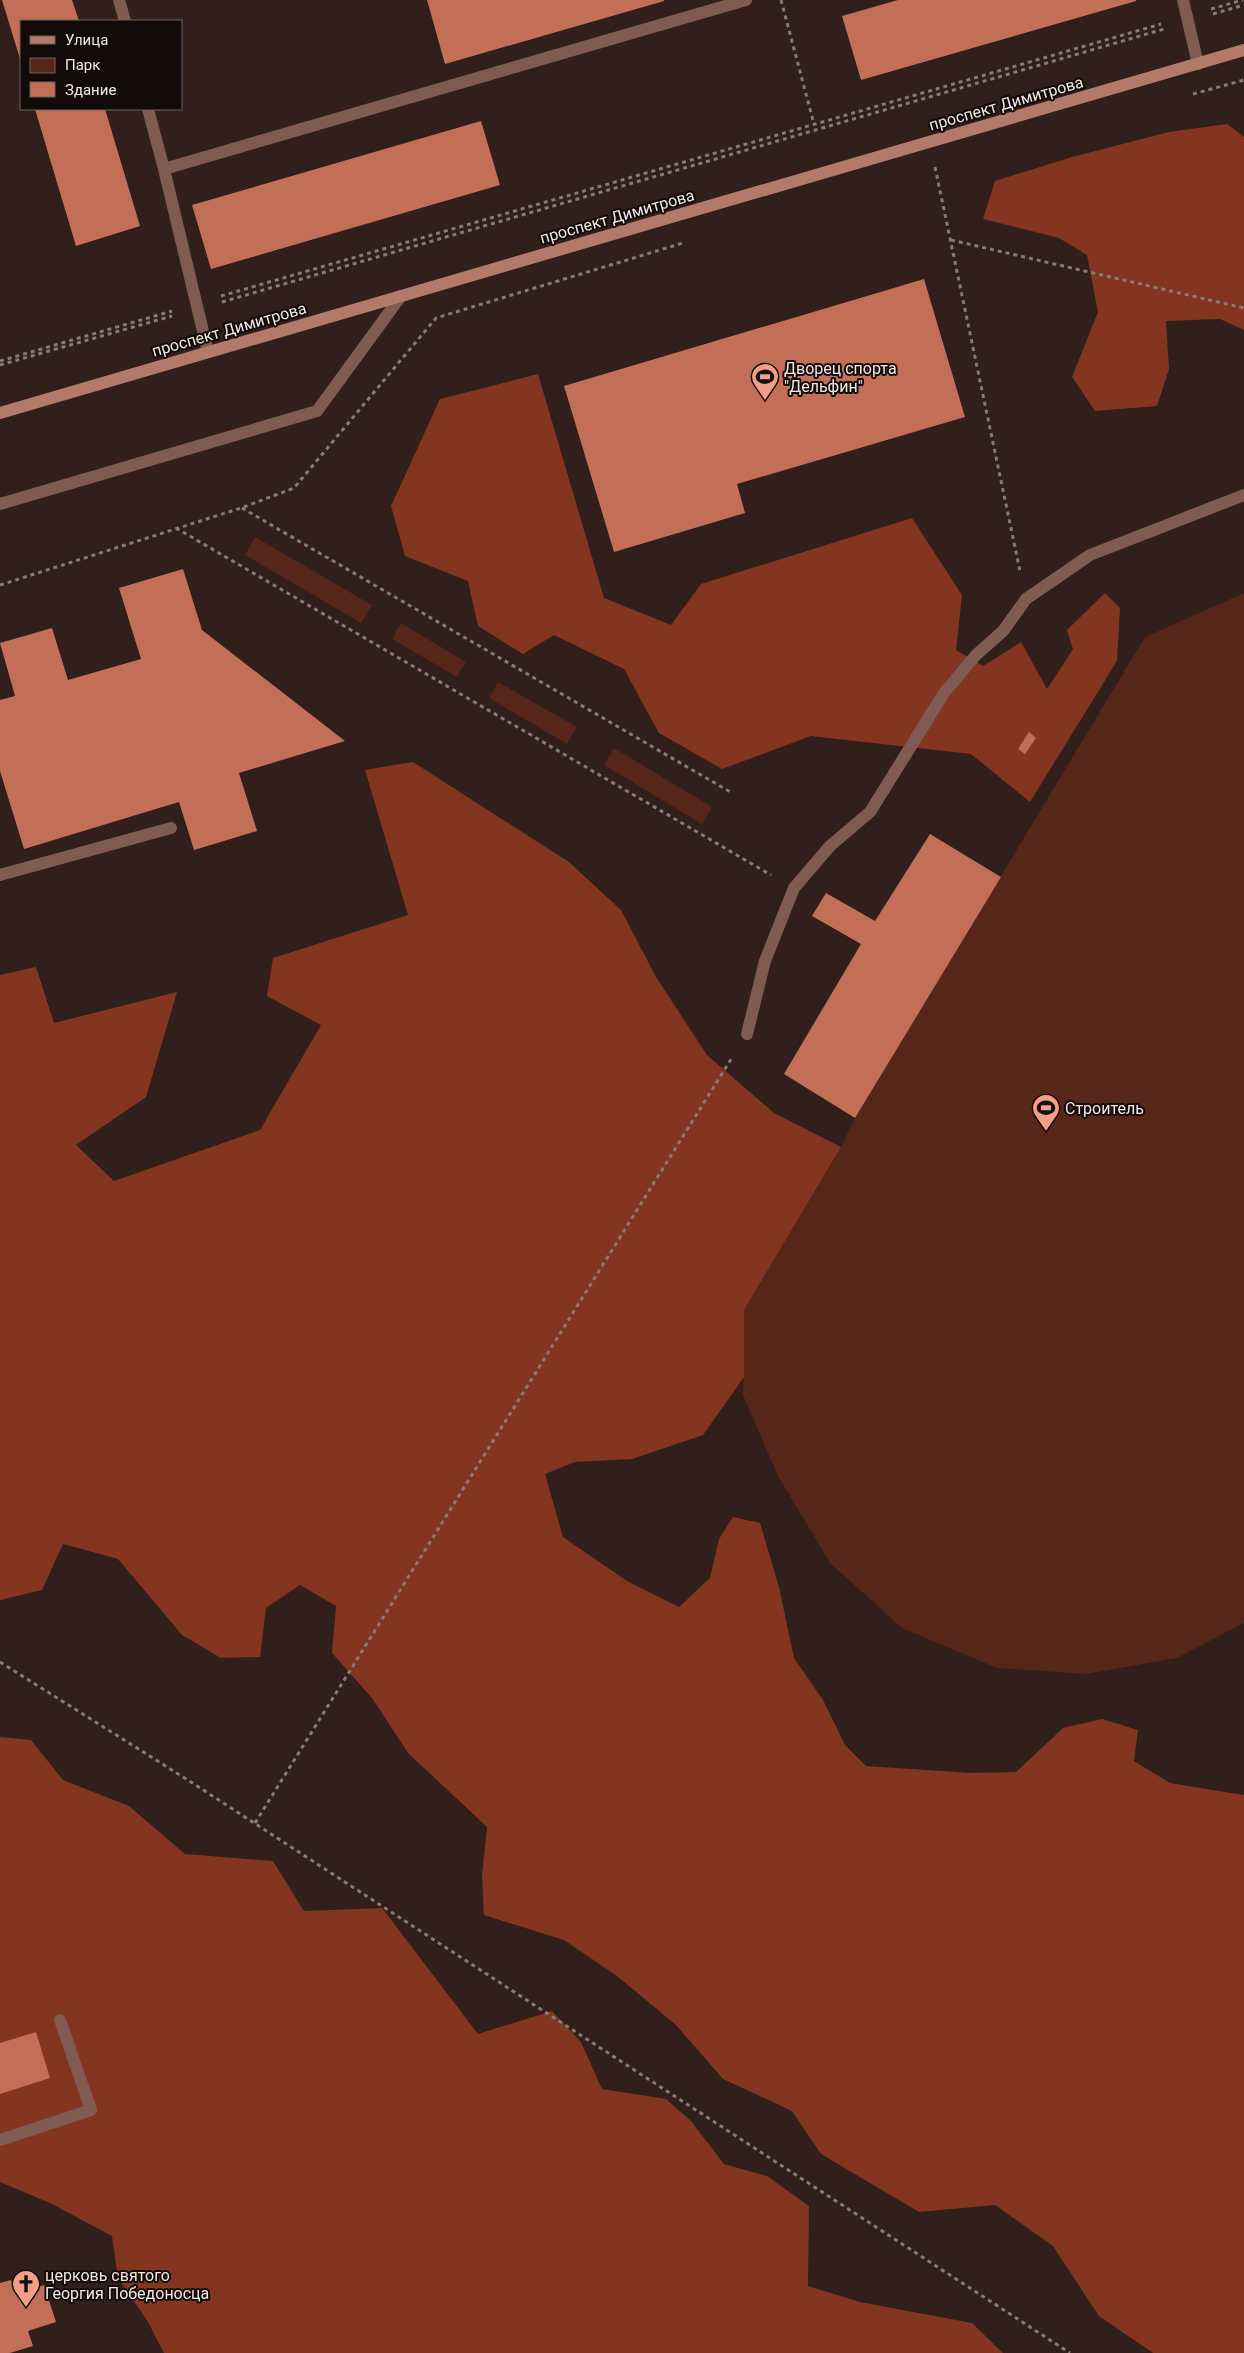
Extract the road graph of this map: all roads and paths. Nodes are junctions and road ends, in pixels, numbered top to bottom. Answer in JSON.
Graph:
{"nodes":[{"id":1,"x":119,"y":0,"type":"edge"},
{"id":2,"x":746,"y":0,"type":"edge"},
{"id":3,"x":781,"y":0,"type":"edge"},
{"id":4,"x":1183,"y":0,"type":"edge"},
{"id":5,"x":1243,"y":0,"type":"edge"},
{"id":6,"x":1244,"y":5,"type":"edge"},
{"id":7,"x":1188,"y":19,"type":"junction"},
{"id":8,"x":125,"y":20,"type":"edge"},
{"id":9,"x":1244,"y":50,"type":"edge"},
{"id":10,"x":1198,"y":64,"type":"junction"},
{"id":11,"x":1244,"y":80,"type":"edge"},
{"id":12,"x":1188,"y":96,"type":"dead end"},
{"id":13,"x":148,"y":110,"type":"edge"},
{"id":14,"x":814,"y":124,"type":"junction"},
{"id":15,"x":945,"y":164,"type":"dead end"},
{"id":16,"x":935,"y":167,"type":"junction"},
{"id":17,"x":164,"y":168,"type":"junction"},
{"id":18,"x":926,"y":170,"type":"dead end"},
{"id":19,"x":950,"y":240,"type":"junction"},
{"id":20,"x":690,"y":241,"type":"dead end"},
{"id":21,"x":401,"y":296,"type":"junction"},
{"id":22,"x":196,"y":306,"type":"junction"},
{"id":23,"x":1244,"y":308,"type":"edge"},
{"id":24,"x":208,"y":352,"type":"junction"},
{"id":25,"x":0,"y":361,"type":"edge"},
{"id":26,"x":0,"y":366,"type":"edge"},
{"id":27,"x":0,"y":413,"type":"edge"},
{"id":28,"x":1244,"y":495,"type":"edge"},
{"id":29,"x":0,"y":504,"type":"edge"},
{"id":30,"x":241,"y":508,"type":"junction"},
{"id":31,"x":176,"y":528,"type":"junction"},
{"id":32,"x":0,"y":585,"type":"edge"},
{"id":33,"x":1026,"y":599,"type":"junction"},
{"id":34,"x":732,"y":793,"type":"dead end"},
{"id":35,"x":170,"y":828,"type":"dead end"},
{"id":36,"x":0,"y":875,"type":"edge"},
{"id":37,"x":794,"y":888,"type":"junction"},
{"id":38,"x":747,"y":1034,"type":"joint"},
{"id":39,"x":0,"y":1662,"type":"edge"},
{"id":40,"x":255,"y":1823,"type":"junction"},
{"id":41,"x":60,"y":2020,"type":"dead end"},
{"id":42,"x":0,"y":2140,"type":"edge"},
{"id":43,"x":1070,"y":2353,"type":"edge"}],
"edges":[{"from":1,"to":8,"type":"lane"},
{"from":2,"to":17,"type":"lane"},
{"from":3,"to":14,"type":"path"},
{"from":4,"to":7,"type":"lane"},
{"from":5,"to":7,"type":"path"},
{"from":6,"to":7,"type":"path"},
{"from":7,"to":10,"type":"lane"},
{"from":7,"to":14,"type":"path"},
{"from":7,"to":22,"type":"path"},
{"from":9,"to":10,"type":"main road","name":"проспект Димитрова"},
{"from":10,"to":21,"type":"main road","name":"проспект Димитрова"},
{"from":11,"to":12,"type":"path"},
{"from":13,"to":17,"type":"lane"},
{"from":14,"to":22,"type":"path"},
{"from":15,"to":16,"type":"path"},
{"from":16,"to":18,"type":"path"},
{"from":16,"to":19,"type":"path"},
{"from":17,"to":22,"type":"lane"},
{"from":19,"to":23,"type":"path"},
{"from":19,"to":33,"type":"path"},
{"from":20,"to":30,"type":"path"},
{"from":21,"to":24,"type":"main road","name":"проспект Димитрова"},
{"from":21,"to":29,"type":"lane"},
{"from":22,"to":24,"type":"lane"},
{"from":22,"to":25,"type":"path"},
{"from":22,"to":26,"type":"path"},
{"from":24,"to":27,"type":"main road","name":"проспект Димитрова"},
{"from":28,"to":33,"type":"lane"},
{"from":30,"to":31,"type":"path"},
{"from":30,"to":34,"type":"path"},
{"from":31,"to":32,"type":"path"},
{"from":31,"to":37,"type":"path"},
{"from":33,"to":37,"type":"lane"},
{"from":35,"to":36,"type":"lane"},
{"from":37,"to":38,"type":"lane"},
{"from":38,"to":40,"type":"path"},
{"from":39,"to":40,"type":"path"},
{"from":40,"to":43,"type":"path"},
{"from":41,"to":42,"type":"lane"}]}
